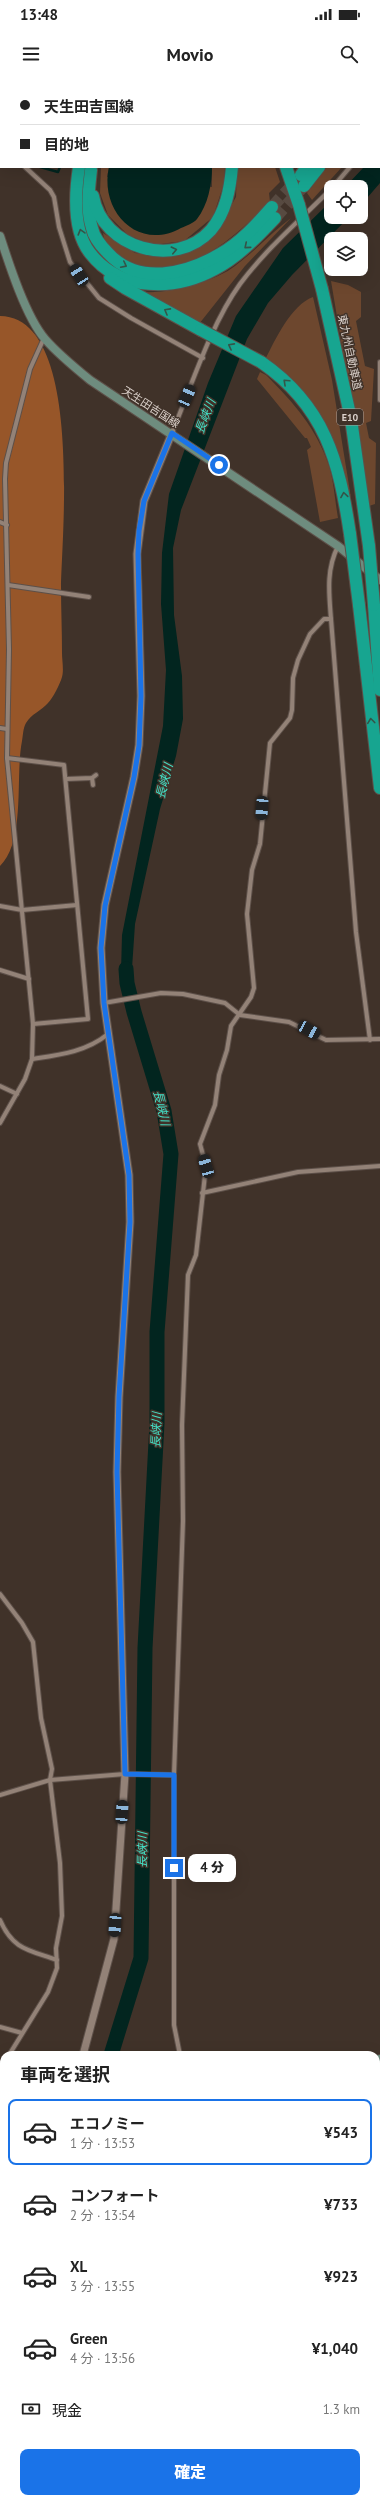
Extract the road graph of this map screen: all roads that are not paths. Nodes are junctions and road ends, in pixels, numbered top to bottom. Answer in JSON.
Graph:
{"nodes":[{"id":1,"x":26,"y":168,"type":"edge"},
{"id":2,"x":79,"y":168,"type":"edge"},
{"id":3,"x":232,"y":168,"type":"edge"},
{"id":4,"x":286,"y":168,"type":"edge"},
{"id":5,"x":317,"y":168,"type":"edge"},
{"id":6,"x":349,"y":168,"type":"edge"},
{"id":7,"x":92,"y":169,"type":"edge"},
{"id":8,"x":304,"y":176,"type":"tunnel mouth"},
{"id":9,"x":339,"y":180,"type":"edge"},
{"id":10,"x":324,"y":196,"type":"edge"},
{"id":11,"x":0,"y":236,"type":"edge"},
{"id":12,"x":90,"y":253,"type":"junction"},
{"id":13,"x":3,"y":256,"type":"edge"},
{"id":14,"x":44,"y":338,"type":"junction"},
{"id":15,"x":203,"y":358,"type":"junction"},
{"id":16,"x":380,"y":362,"type":"edge"},
{"id":17,"x":380,"y":400,"type":"edge"},
{"id":18,"x":172,"y":433,"type":"junction"},
{"id":19,"x":0,"y":522,"type":"edge"},
{"id":20,"x":7,"y":524,"type":"junction"},
{"id":21,"x":338,"y":546,"type":"junction"},
{"id":22,"x":380,"y":580,"type":"edge"},
{"id":23,"x":8,"y":585,"type":"junction"},
{"id":24,"x":89,"y":597,"type":"dead end"},
{"id":25,"x":331,"y":619,"type":"junction"},
{"id":26,"x":380,"y":690,"type":"edge"},
{"id":27,"x":0,"y":728,"type":"edge"},
{"id":28,"x":7,"y":729,"type":"junction"},
{"id":29,"x":7,"y":758,"type":"junction"},
{"id":30,"x":66,"y":779,"type":"junction"},
{"id":31,"x":93,"y":785,"type":"dead end"},
{"id":32,"x":380,"y":788,"type":"edge"},
{"id":33,"x":77,"y":905,"type":"junction"},
{"id":34,"x":0,"y":906,"type":"edge"},
{"id":35,"x":22,"y":910,"type":"junction"},
{"id":36,"x":0,"y":970,"type":"edge"},
{"id":37,"x":29,"y":979,"type":"junction"},
{"id":38,"x":104,"y":1003,"type":"junction"},
{"id":39,"x":240,"y":1015,"type":"junction"},
{"id":40,"x":34,"y":1024,"type":"junction"},
{"id":41,"x":108,"y":1034,"type":"junction"},
{"id":42,"x":380,"y":1039,"type":"edge"},
{"id":43,"x":370,"y":1040,"type":"junction"},
{"id":44,"x":32,"y":1059,"type":"junction"},
{"id":45,"x":0,"y":1086,"type":"edge"},
{"id":46,"x":17,"y":1094,"type":"junction"},
{"id":47,"x":0,"y":1123,"type":"edge"},
{"id":48,"x":380,"y":1166,"type":"edge"},
{"id":49,"x":202,"y":1194,"type":"junction"},
{"id":50,"x":0,"y":1594,"type":"edge"},
{"id":51,"x":128,"y":1775,"type":"junction"},
{"id":52,"x":172,"y":1775,"type":"junction"},
{"id":53,"x":50,"y":1780,"type":"junction"},
{"id":54,"x":0,"y":1795,"type":"edge"},
{"id":55,"x":0,"y":1920,"type":"edge"},
{"id":56,"x":57,"y":1960,"type":"junction"},
{"id":57,"x":0,"y":2027,"type":"edge"},
{"id":58,"x":22,"y":2033,"type":"junction"},
{"id":59,"x":11,"y":2051,"type":"edge"},
{"id":60,"x":84,"y":2051,"type":"edge"},
{"id":61,"x":179,"y":2051,"type":"edge"}],
"edges":[{"from":1,"to":15,"type":"street"},
{"from":12,"to":2,"type":"highway","one_way":true},
{"from":7,"to":3,"type":"highway","one_way":true},
{"from":4,"to":26,"type":"highway","name":"東九州自動車道","number":"E10","bridge":true},
{"from":5,"to":8,"type":"highway"},
{"from":6,"to":9,"type":"street"},
{"from":7,"to":12,"type":"highway","one_way":true},
{"from":10,"to":15,"type":"street"},
{"from":11,"to":13,"type":"main road","name":"天生田吉国線"},
{"from":32,"to":12,"type":"highway","one_way":true,"bridge":true},
{"from":13,"to":14,"type":"main road","name":"天生田吉国線"},
{"from":14,"to":18,"type":"main road","name":"天生田吉国線"},
{"from":14,"to":20,"type":"street"},
{"from":15,"to":18,"type":"street"},
{"from":16,"to":17,"type":"street"},
{"from":18,"to":21,"type":"main road","name":"天生田吉国線"},
{"from":18,"to":38,"type":"street"},
{"from":19,"to":20,"type":"street"},
{"from":20,"to":23,"type":"street"},
{"from":21,"to":22,"type":"main road","name":"天生田吉国線"},
{"from":21,"to":25,"type":"street"},
{"from":23,"to":24,"type":"street"},
{"from":23,"to":28,"type":"street"},
{"from":25,"to":39,"type":"street"},
{"from":25,"to":43,"type":"street"},
{"from":27,"to":28,"type":"street"},
{"from":28,"to":29,"type":"street"},
{"from":29,"to":30,"type":"street"},
{"from":29,"to":35,"type":"street"},
{"from":30,"to":31,"type":"street"},
{"from":30,"to":33,"type":"street"},
{"from":33,"to":35,"type":"street"},
{"from":33,"to":40,"type":"street"},
{"from":34,"to":35,"type":"street"},
{"from":35,"to":37,"type":"street"},
{"from":36,"to":37,"type":"street"},
{"from":37,"to":40,"type":"street"},
{"from":38,"to":39,"type":"street"},
{"from":38,"to":41,"type":"street"},
{"from":39,"to":43,"type":"street"},
{"from":39,"to":49,"type":"street"},
{"from":40,"to":44,"type":"street"},
{"from":41,"to":44,"type":"street"},
{"from":41,"to":51,"type":"street"},
{"from":42,"to":43,"type":"street"},
{"from":44,"to":46,"type":"street"},
{"from":45,"to":46,"type":"street"},
{"from":46,"to":47,"type":"street"},
{"from":48,"to":49,"type":"street"},
{"from":49,"to":52,"type":"street"},
{"from":50,"to":53,"type":"street"},
{"from":51,"to":52,"type":"street"},
{"from":51,"to":53,"type":"street"},
{"from":51,"to":60,"type":"street"},
{"from":52,"to":61,"type":"street"},
{"from":53,"to":54,"type":"street"},
{"from":53,"to":56,"type":"street"},
{"from":55,"to":56,"type":"street"},
{"from":56,"to":58,"type":"street"},
{"from":57,"to":58,"type":"street"},
{"from":58,"to":59,"type":"street"}]}
